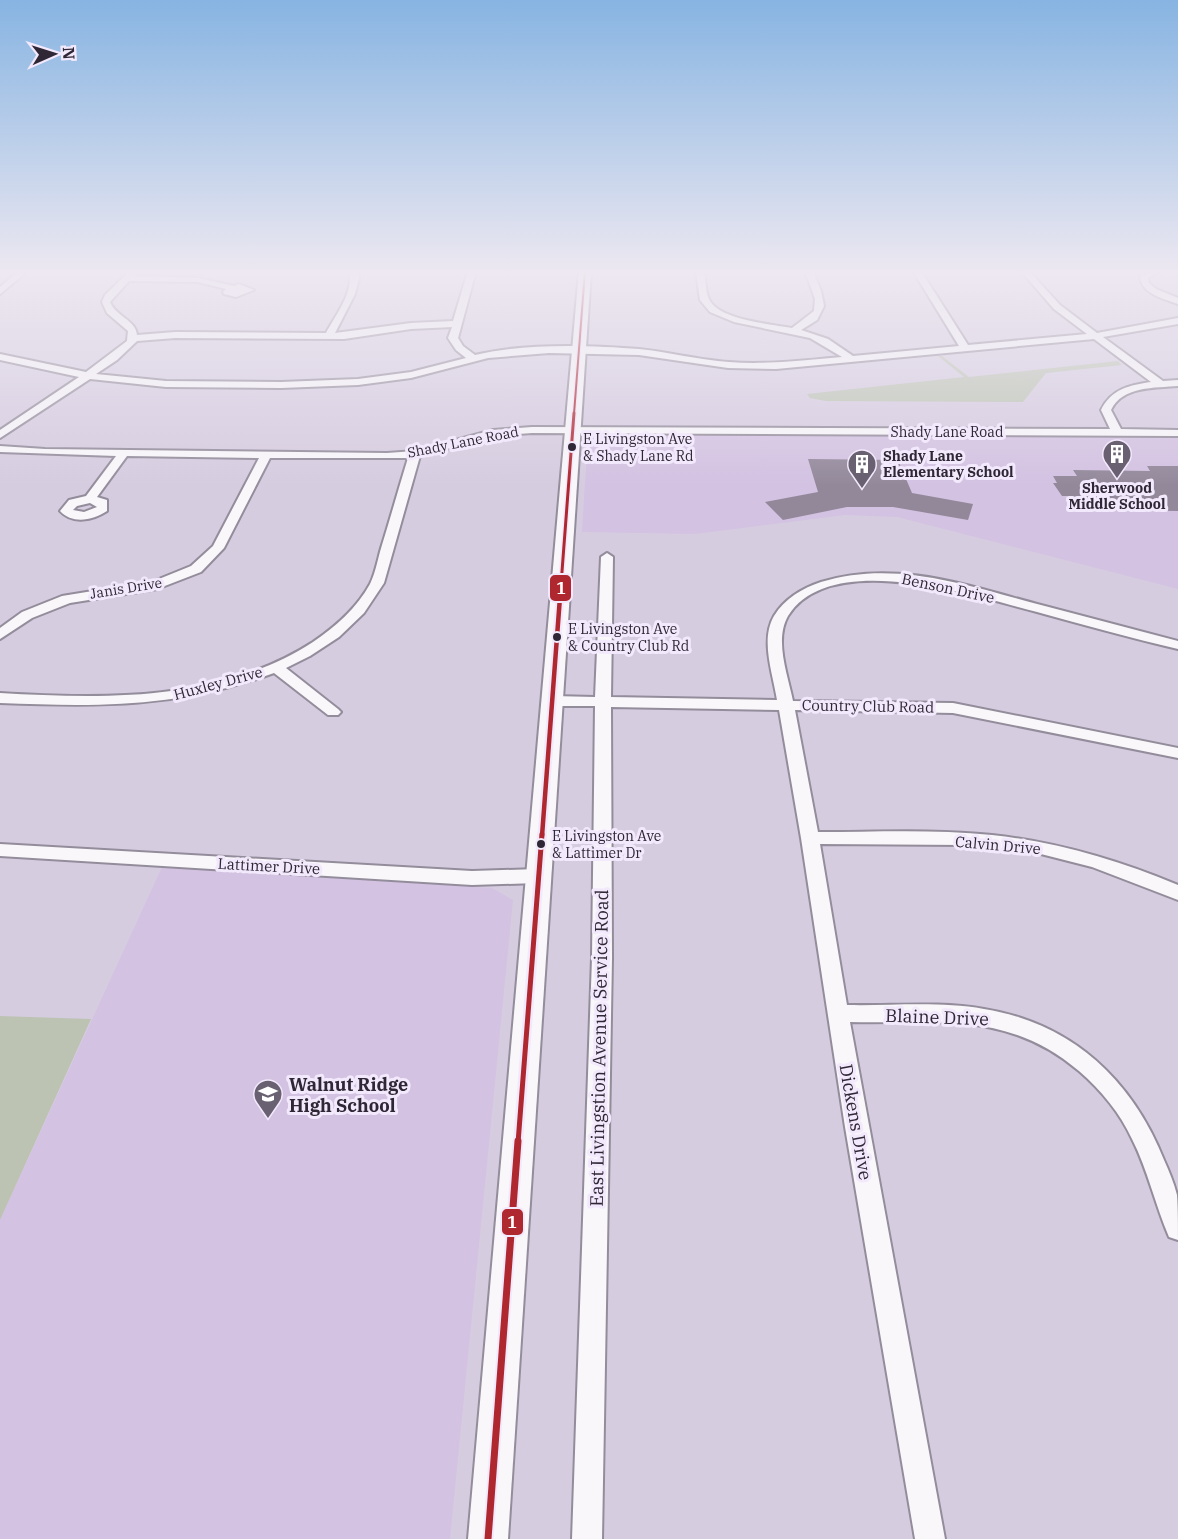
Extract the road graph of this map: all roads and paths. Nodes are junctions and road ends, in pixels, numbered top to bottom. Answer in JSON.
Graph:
{"nodes":[{"id":1,"x":130,"y":343,"type":"edge"},
{"id":2,"x":455,"y":343,"type":"edge"},
{"id":3,"x":579,"y":343,"type":"edge"},
{"id":4,"x":828,"y":343,"type":"edge"},
{"id":5,"x":962,"y":343,"type":"edge"},
{"id":6,"x":1021,"y":343,"type":"edge"},
{"id":7,"x":1104,"y":343,"type":"edge"},
{"id":8,"x":965,"y":348,"type":"junction"},
{"id":9,"x":578,"y":350,"type":"junction"},
{"id":10,"x":0,"y":357,"type":"edge"},
{"id":11,"x":474,"y":359,"type":"junction"},
{"id":12,"x":851,"y":359,"type":"junction"},
{"id":13,"x":88,"y":376,"type":"junction"},
{"id":14,"x":1178,"y":383,"type":"edge"},
{"id":15,"x":1160,"y":384,"type":"junction"},
{"id":16,"x":573,"y":429,"type":"junction"},
{"id":17,"x":1118,"y":433,"type":"junction"},
{"id":18,"x":1178,"y":433,"type":"edge"},
{"id":19,"x":0,"y":435,"type":"edge"},
{"id":20,"x":0,"y":449,"type":"edge"},
{"id":21,"x":123,"y":454,"type":"junction"},
{"id":22,"x":415,"y":454,"type":"junction"},
{"id":23,"x":266,"y":455,"type":"junction"},
{"id":24,"x":90,"y":499,"type":"dead end"},
{"id":25,"x":608,"y":556,"type":"dead end"},
{"id":26,"x":0,"y":635,"type":"edge"},
{"id":27,"x":1178,"y":645,"type":"edge"},
{"id":28,"x":275,"y":667,"type":"junction"},
{"id":29,"x":0,"y":698,"type":"edge"},
{"id":30,"x":553,"y":701,"type":"junction"},
{"id":31,"x":603,"y":702,"type":"junction"},
{"id":32,"x":786,"y":705,"type":"junction"},
{"id":33,"x":333,"y":712,"type":"dead end"},
{"id":34,"x":1178,"y":753,"type":"edge"},
{"id":35,"x":810,"y":838,"type":"junction"},
{"id":36,"x":0,"y":850,"type":"edge"},
{"id":37,"x":538,"y":876,"type":"junction"},
{"id":38,"x":1178,"y":893,"type":"edge"},
{"id":39,"x":837,"y":1013,"type":"junction"},
{"id":40,"x":1178,"y":1229,"type":"edge"},
{"id":41,"x":488,"y":1539,"type":"edge"},
{"id":42,"x":587,"y":1539,"type":"edge"},
{"id":43,"x":930,"y":1539,"type":"edge"}],
"edges":[{"from":1,"to":13,"type":"street"},
{"from":2,"to":11,"type":"street"},
{"from":3,"to":9,"type":"main road"},
{"from":4,"to":12,"type":"street"},
{"from":5,"to":8,"type":"street"},
{"from":6,"to":8,"type":"street"},
{"from":7,"to":15,"type":"street"},
{"from":8,"to":12,"type":"street"},
{"from":9,"to":11,"type":"street"},
{"from":9,"to":12,"type":"street"},
{"from":9,"to":16,"type":"main road"},
{"from":10,"to":13,"type":"street"},
{"from":11,"to":13,"type":"street"},
{"from":13,"to":19,"type":"street"},
{"from":14,"to":15,"type":"street"},
{"from":15,"to":17,"type":"street"},
{"from":16,"to":17,"type":"street","name":"Shady Lane Road"},
{"from":16,"to":22,"type":"street","name":"Shady Lane Road"},
{"from":16,"to":30,"type":"main road"},
{"from":17,"to":18,"type":"street","name":"Shady Lane Road"},
{"from":20,"to":21,"type":"street","name":"Shady Lane Road"},
{"from":21,"to":23,"type":"street","name":"Shady Lane Road"},
{"from":21,"to":24,"type":"street"},
{"from":22,"to":23,"type":"street","name":"Shady Lane Road"},
{"from":22,"to":28,"type":"street","name":"Huxley Drive"},
{"from":23,"to":26,"type":"street","name":"Janis Drive"},
{"from":25,"to":31,"type":"street","name":"East Livingstion Avenue Service Road"},
{"from":27,"to":32,"type":"street","name":"Benson Drive"},
{"from":28,"to":29,"type":"street","name":"Huxley Drive"},
{"from":28,"to":33,"type":"street"},
{"from":30,"to":31,"type":"street","name":"Country Club Road"},
{"from":30,"to":37,"type":"main road"},
{"from":31,"to":32,"type":"street","name":"Country Club Road"},
{"from":31,"to":42,"type":"street","name":"East Livingstion Avenue Service Road"},
{"from":32,"to":34,"type":"street","name":"Country Club Road"},
{"from":32,"to":35,"type":"street","name":"Dickens Drive"},
{"from":35,"to":38,"type":"street","name":"Calvin Drive"},
{"from":35,"to":39,"type":"street","name":"Dickens Drive"},
{"from":36,"to":37,"type":"street","name":"Lattimer Drive"},
{"from":37,"to":41,"type":"main road"},
{"from":39,"to":40,"type":"street","name":"Blaine Drive"},
{"from":39,"to":43,"type":"street","name":"Dickens Drive"}]}
